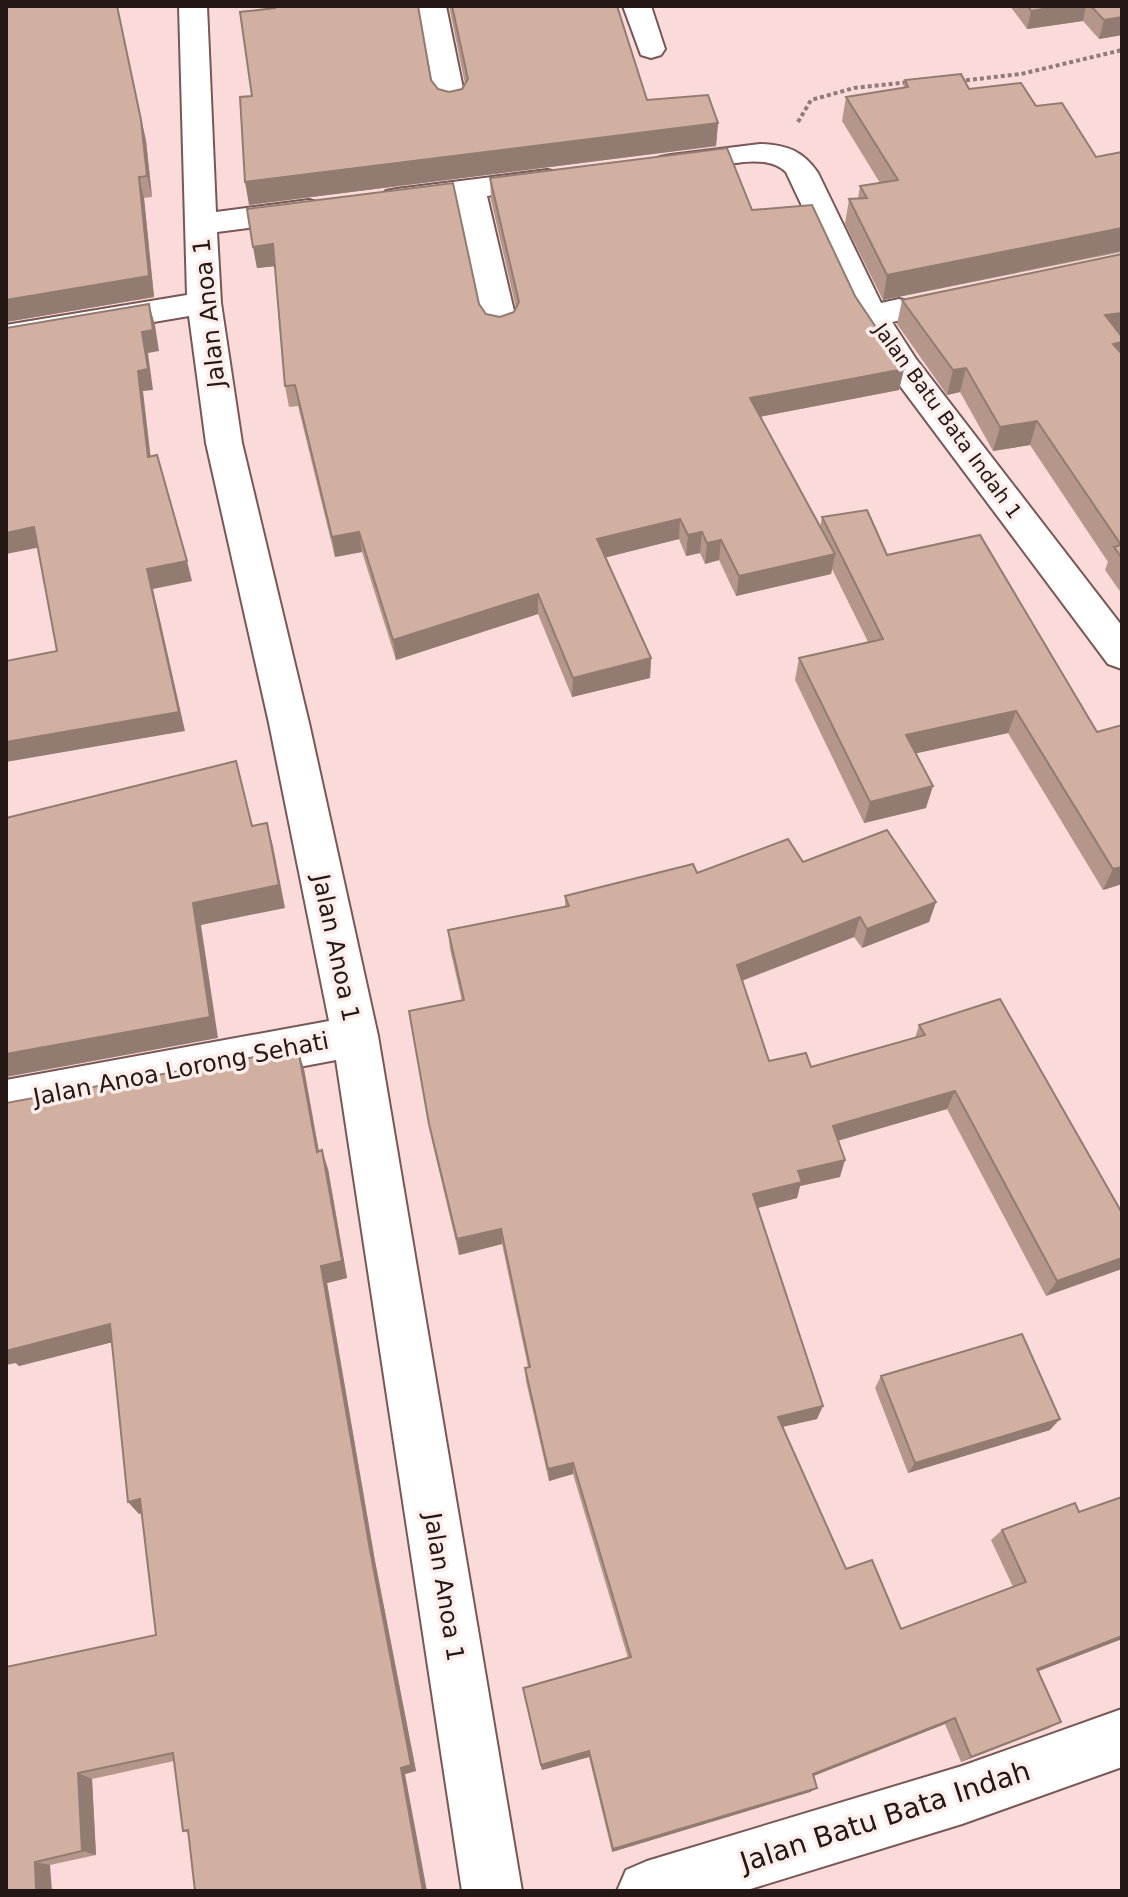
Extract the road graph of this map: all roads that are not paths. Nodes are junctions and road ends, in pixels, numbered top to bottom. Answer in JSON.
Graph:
{"nodes":[{"id":1,"x":193,"y":6,"type":"edge"},
{"id":2,"x":432,"y":6,"type":"edge"},
{"id":3,"x":637,"y":6,"type":"edge"},
{"id":4,"x":651,"y":49,"type":"dead end"},
{"id":5,"x":451,"y":103,"type":"edge"},
{"id":6,"x":638,"y":168,"type":"edge"},
{"id":7,"x":579,"y":175,"type":"edge"},
{"id":8,"x":470,"y":189,"type":"junction"},
{"id":9,"x":375,"y":201,"type":"edge"},
{"id":10,"x":343,"y":205,"type":"edge"},
{"id":11,"x":201,"y":224,"type":"junction"},
{"id":12,"x":204,"y":303,"type":"junction"},
{"id":13,"x":930,"y":304,"type":"edge"},
{"id":14,"x":871,"y":316,"type":"junction"},
{"id":15,"x":500,"y":324,"type":"edge"},
{"id":16,"x":6,"y":336,"type":"edge"},
{"id":17,"x":1122,"y":654,"type":"edge"},
{"id":18,"x":355,"y":1036,"type":"junction"},
{"id":19,"x":6,"y":1101,"type":"edge"},
{"id":20,"x":1122,"y":1738,"type":"edge"},
{"id":21,"x":492,"y":1891,"type":"edge"},
{"id":22,"x":647,"y":1891,"type":"edge"}],
"edges":[{"from":1,"to":11,"type":"street","name":"Jalan Anoa 1"},
{"from":2,"to":5,"type":"street"},
{"from":3,"to":4,"type":"street"},
{"from":6,"to":14,"type":"street"},
{"from":7,"to":8,"type":"street"},
{"from":8,"to":9,"type":"street"},
{"from":8,"to":15,"type":"street"},
{"from":10,"to":11,"type":"street"},
{"from":11,"to":12,"type":"street","name":"Jalan Anoa 1"},
{"from":12,"to":16,"type":"street"},
{"from":12,"to":18,"type":"street","name":"Jalan Anoa 1"},
{"from":13,"to":14,"type":"street","name":"Jalan Batu Bata Indah 1"},
{"from":14,"to":17,"type":"street","name":"Jalan Batu Bata Indah 1"},
{"from":18,"to":19,"type":"street","name":"Jalan Anoa Lorong Sehati"},
{"from":18,"to":21,"type":"street","name":"Jalan Anoa 1"},
{"from":20,"to":22,"type":"street","name":"Jalan Batu Bata Indah"}]}
